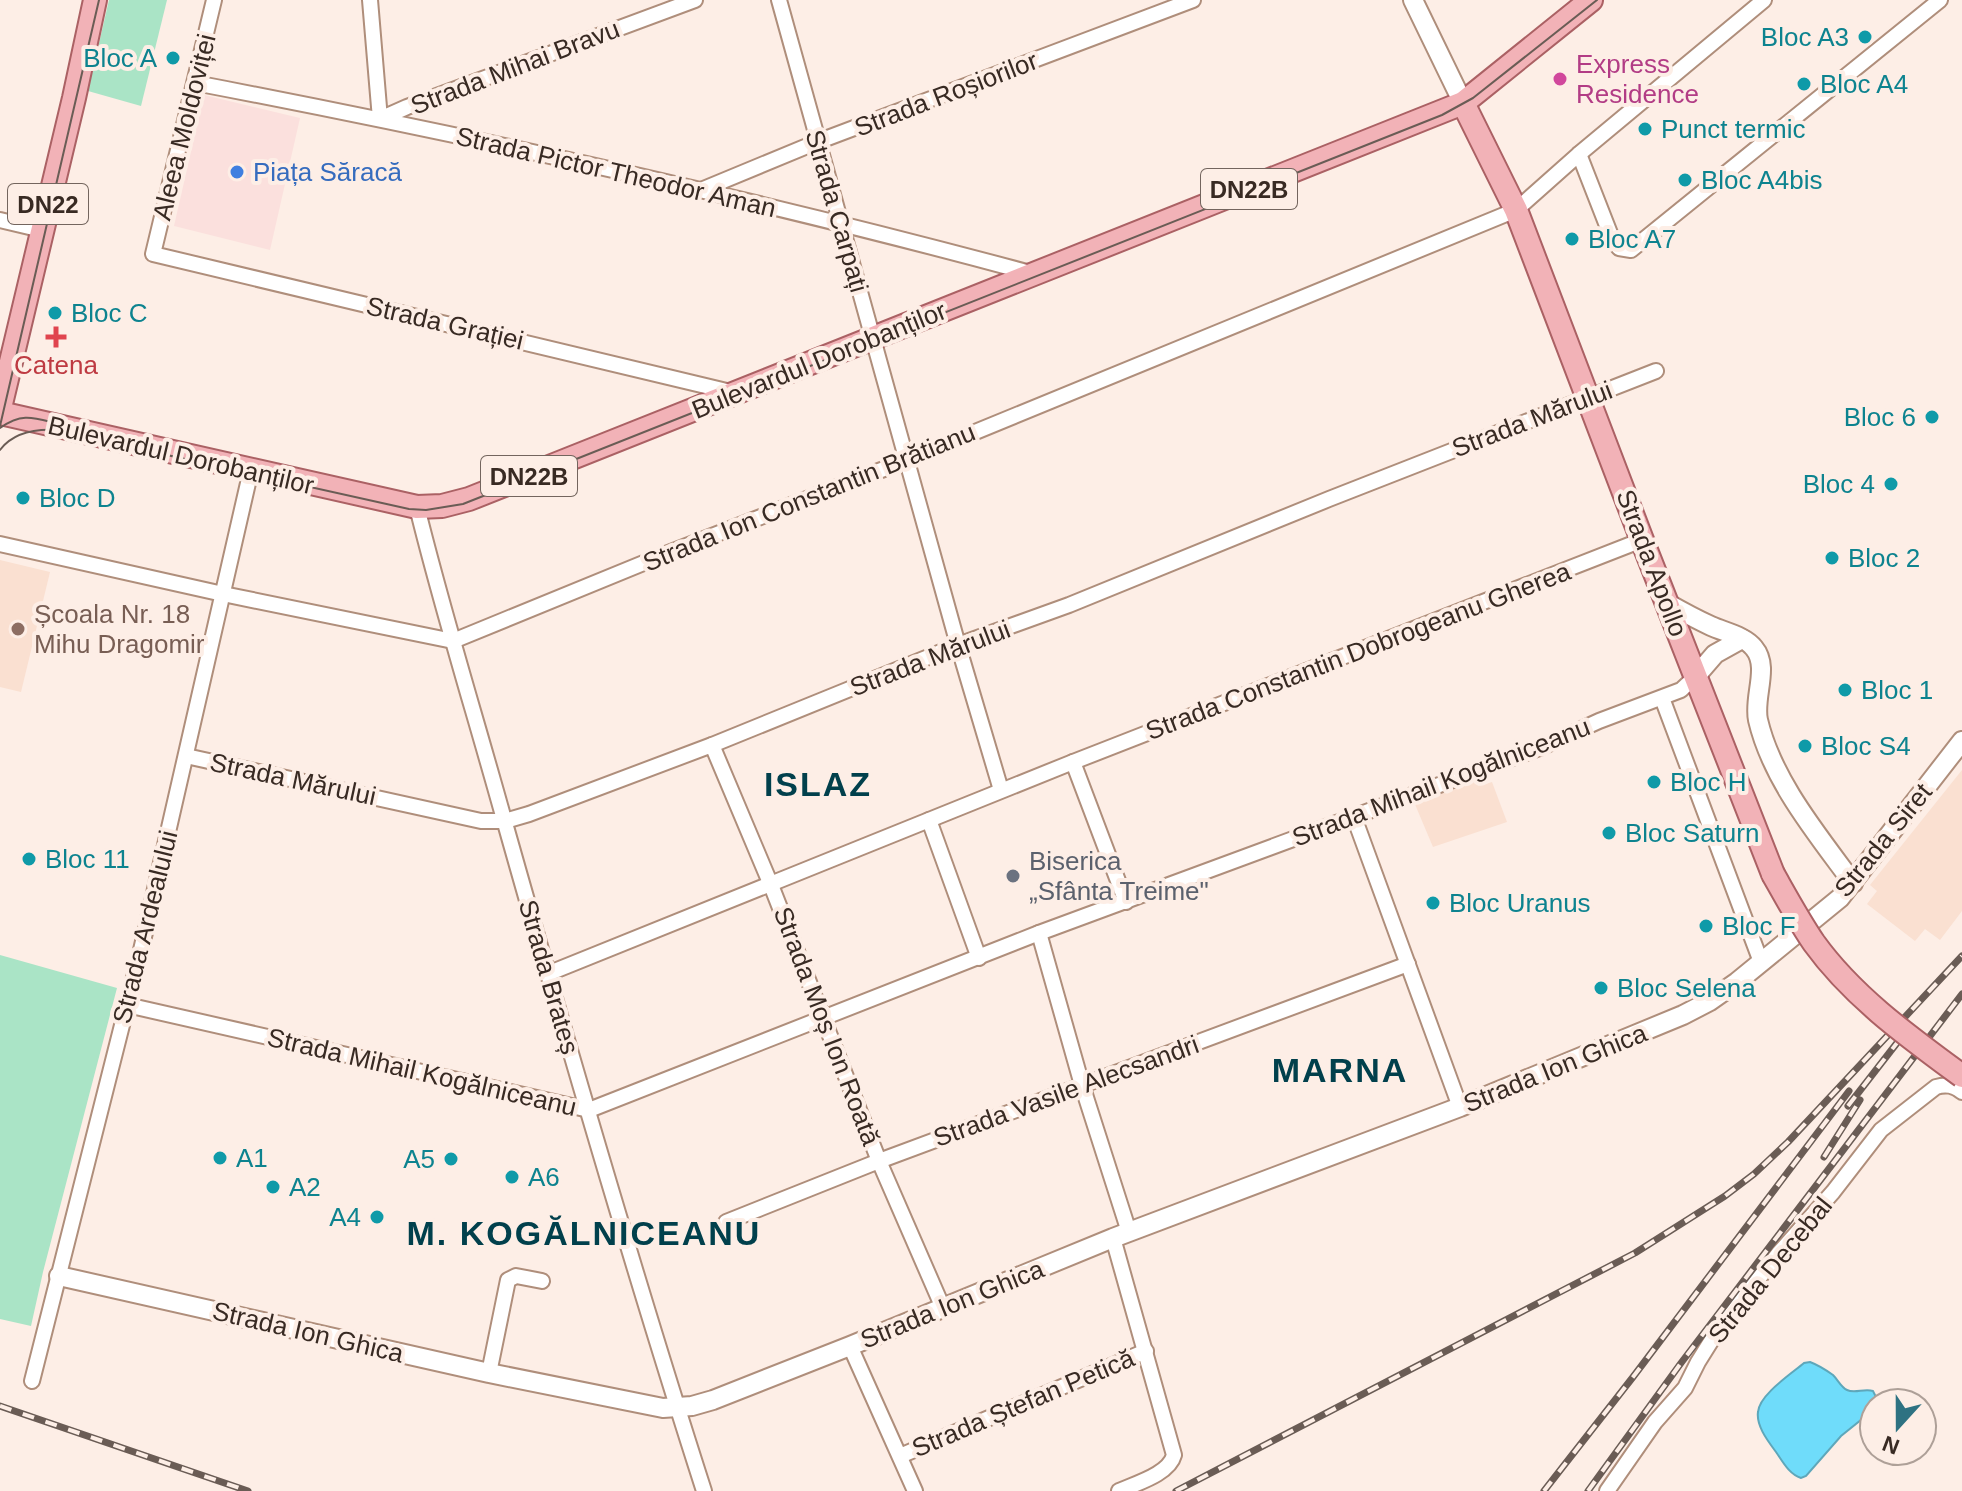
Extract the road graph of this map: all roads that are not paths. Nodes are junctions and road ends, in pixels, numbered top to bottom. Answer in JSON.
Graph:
{"nodes":[{"id":1,"x":95,"y":0,"type":"edge"},
{"id":2,"x":214,"y":0,"type":"edge"},
{"id":3,"x":370,"y":0,"type":"edge"},
{"id":4,"x":695,"y":0,"type":"edge"},
{"id":5,"x":779,"y":0,"type":"edge"},
{"id":6,"x":1193,"y":0,"type":"edge"},
{"id":7,"x":1413,"y":0,"type":"edge"},
{"id":8,"x":1591,"y":0,"type":"edge"},
{"id":9,"x":1764,"y":0,"type":"edge"},
{"id":10,"x":1940,"y":0,"type":"edge"},
{"id":11,"x":195,"y":83,"type":"junction"},
{"id":12,"x":1463,"y":103,"type":"junction"},
{"id":13,"x":380,"y":119,"type":"junction"},
{"id":14,"x":817,"y":142,"type":"junction"},
{"id":15,"x":1579,"y":154,"type":"junction"},
{"id":16,"x":700,"y":190,"type":"junction"},
{"id":17,"x":1516,"y":210,"type":"junction"},
{"id":18,"x":0,"y":220,"type":"edge"},
{"id":19,"x":840,"y":224,"type":"junction"},
{"id":20,"x":42,"y":230,"type":"junction"},
{"id":21,"x":153,"y":254,"type":"joint"},
{"id":22,"x":1035,"y":274,"type":"junction"},
{"id":23,"x":873,"y":337,"type":"junction"},
{"id":24,"x":1656,"y":371,"type":"dead end"},
{"id":25,"x":736,"y":393,"type":"junction"},
{"id":26,"x":1589,"y":397,"type":"junction"},
{"id":27,"x":0,"y":411,"type":"edge"},
{"id":28,"x":907,"y":460,"type":"junction"},
{"id":29,"x":251,"y":470,"type":"junction"},
{"id":30,"x":417,"y":507,"type":"junction"},
{"id":31,"x":1642,"y":540,"type":"junction"},
{"id":32,"x":0,"y":544,"type":"edge"},
{"id":33,"x":223,"y":594,"type":"junction"},
{"id":34,"x":1667,"y":603,"type":"junction"},
{"id":35,"x":1742,"y":639,"type":"junction"},
{"id":36,"x":453,"y":641,"type":"junction"},
{"id":37,"x":958,"y":645,"type":"junction"},
{"id":38,"x":1696,"y":676,"type":"junction"},
{"id":39,"x":1662,"y":698,"type":"junction"},
{"id":40,"x":1962,"y":741,"type":"edge"},
{"id":41,"x":712,"y":745,"type":"junction"},
{"id":42,"x":186,"y":756,"type":"junction"},
{"id":43,"x":1073,"y":762,"type":"junction"},
{"id":44,"x":1001,"y":790,"type":"junction"},
{"id":45,"x":1354,"y":817,"type":"junction"},
{"id":46,"x":929,"y":820,"type":"junction"},
{"id":47,"x":505,"y":821,"type":"junction"},
{"id":48,"x":1853,"y":883,"type":"junction"},
{"id":49,"x":771,"y":885,"type":"junction"},
{"id":50,"x":1126,"y":902,"type":"junction"},
{"id":51,"x":1039,"y":933,"type":"junction"},
{"id":52,"x":1798,"y":933,"type":"joint"},
{"id":53,"x":979,"y":958,"type":"junction"},
{"id":54,"x":1761,"y":962,"type":"junction"},
{"id":55,"x":1408,"y":964,"type":"junction"},
{"id":56,"x":547,"y":974,"type":"junction"},
{"id":57,"x":127,"y":1005,"type":"junction"},
{"id":58,"x":824,"y":1018,"type":"junction"},
{"id":59,"x":1962,"y":1076,"type":"edge"},
{"id":60,"x":1082,"y":1085,"type":"junction"},
{"id":61,"x":1962,"y":1092,"type":"edge"},
{"id":62,"x":1460,"y":1107,"type":"junction"},
{"id":63,"x":589,"y":1110,"type":"junction"},
{"id":64,"x":879,"y":1161,"type":"junction"},
{"id":65,"x":726,"y":1222,"type":"dead end"},
{"id":66,"x":1121,"y":1235,"type":"junction"},
{"id":67,"x":59,"y":1276,"type":"junction"},
{"id":68,"x":542,"y":1281,"type":"dead end"},
{"id":69,"x":943,"y":1308,"type":"junction"},
{"id":70,"x":850,"y":1346,"type":"junction"},
{"id":71,"x":1146,"y":1351,"type":"junction"},
{"id":72,"x":489,"y":1373,"type":"junction"},
{"id":73,"x":32,"y":1381,"type":"dead end"},
{"id":74,"x":677,"y":1408,"type":"junction"},
{"id":75,"x":900,"y":1456,"type":"junction"},
{"id":76,"x":704,"y":1491,"type":"edge"},
{"id":77,"x":915,"y":1491,"type":"edge"},
{"id":78,"x":1119,"y":1491,"type":"edge"},
{"id":79,"x":1607,"y":1491,"type":"edge"}],
"edges":[{"from":1,"to":20,"type":"main road","number":"DN22"},
{"from":2,"to":11,"type":"street","name":"Aleea Moldoviței"},
{"from":3,"to":13,"type":"street"},
{"from":4,"to":13,"type":"street","name":"Strada Mihai Bravu"},
{"from":5,"to":14,"type":"street","name":"Strada Carpați"},
{"from":6,"to":14,"type":"street","name":"Strada Roșiorilor"},
{"from":7,"to":12,"type":"street","name":"Strada Apollo"},
{"from":8,"to":12,"type":"main road","name":"Bulevardul Dorobanților","number":"DN22B"},
{"from":9,"to":15,"type":"street","name":"Strada Ion Constantin Brătianu"},
{"from":10,"to":15,"type":"street"},
{"from":11,"to":13,"type":"street","name":"Strada Pictor Theodor Aman"},
{"from":11,"to":21,"type":"street","name":"Aleea Moldoviței"},
{"from":12,"to":17,"type":"main road","name":"Strada Apollo"},
{"from":12,"to":22,"type":"main road","name":"Bulevardul Dorobanților","number":"DN22B"},
{"from":13,"to":16,"type":"street","name":"Strada Pictor Theodor Aman"},
{"from":14,"to":16,"type":"street","name":"Strada Roșiorilor"},
{"from":14,"to":19,"type":"street","name":"Strada Carpați"},
{"from":15,"to":17,"type":"street","name":"Strada Ion Constantin Brătianu"},
{"from":16,"to":19,"type":"street","name":"Strada Pictor Theodor Aman"},
{"from":17,"to":26,"type":"main road","name":"Strada Apollo"},
{"from":17,"to":28,"type":"street","name":"Strada Ion Constantin Brătianu"},
{"from":18,"to":20,"type":"street"},
{"from":19,"to":22,"type":"street","name":"Strada Pictor Theodor Aman"},
{"from":19,"to":23,"type":"street","name":"Strada Carpați"},
{"from":20,"to":27,"type":"main road","number":"DN22"},
{"from":21,"to":25,"type":"street","name":"Strada Grației"},
{"from":22,"to":23,"type":"main road","name":"Bulevardul Dorobanților","number":"DN22B"},
{"from":23,"to":25,"type":"main road","name":"Bulevardul Dorobanților","number":"DN22B"},
{"from":23,"to":28,"type":"street","name":"Strada Carpați"},
{"from":24,"to":26,"type":"street","name":"Strada Mărului"},
{"from":25,"to":30,"type":"main road","name":"Bulevardul Dorobanților","number":"DN22B"},
{"from":26,"to":31,"type":"main road","name":"Strada Apollo"},
{"from":26,"to":37,"type":"street","name":"Strada Mărului"},
{"from":27,"to":29,"type":"main road","name":"Bulevardul Dorobanților","number":"DN22B"},
{"from":28,"to":36,"type":"street","name":"Strada Ion Constantin Brătianu"},
{"from":28,"to":37,"type":"street","name":"Strada Carpați"},
{"from":29,"to":30,"type":"main road","name":"Bulevardul Dorobanților","number":"DN22B"},
{"from":29,"to":33,"type":"street","name":"Strada Ardealului"},
{"from":30,"to":36,"type":"street","name":"Strada Brateș"},
{"from":31,"to":34,"type":"main road","name":"Strada Apollo"},
{"from":31,"to":43,"type":"street","name":"Strada Constantin Dobrogeanu Gherea"},
{"from":32,"to":33,"type":"street"},
{"from":33,"to":36,"type":"street"},
{"from":33,"to":42,"type":"street","name":"Strada Ardealului"},
{"from":34,"to":35,"type":"street"},
{"from":34,"to":38,"type":"main road","name":"Strada Apollo"},
{"from":35,"to":38,"type":"street","name":"Strada Mihail Kogălniceanu"},
{"from":35,"to":48,"type":"street"},
{"from":36,"to":47,"type":"street","name":"Strada Brateș"},
{"from":37,"to":41,"type":"street","name":"Strada Mărului"},
{"from":37,"to":44,"type":"street","name":"Strada Carpați"},
{"from":38,"to":39,"type":"street","name":"Strada Mihail Kogălniceanu"},
{"from":38,"to":59,"type":"main road","name":"Strada Apollo","bridge":true},
{"from":39,"to":45,"type":"street","name":"Strada Mihail Kogălniceanu"},
{"from":39,"to":54,"type":"street"},
{"from":40,"to":48,"type":"street","name":"Strada Siret"},
{"from":41,"to":47,"type":"street","name":"Strada Mărului"},
{"from":41,"to":49,"type":"street","name":"Strada Moș Ion Roată"},
{"from":42,"to":47,"type":"street","name":"Strada Mărului"},
{"from":42,"to":57,"type":"street","name":"Strada Ardealului"},
{"from":43,"to":44,"type":"street","name":"Strada Constantin Dobrogeanu Gherea"},
{"from":43,"to":50,"type":"street"},
{"from":44,"to":46,"type":"street","name":"Strada Constantin Dobrogeanu Gherea"},
{"from":45,"to":50,"type":"street","name":"Strada Mihail Kogălniceanu"},
{"from":45,"to":55,"type":"street"},
{"from":46,"to":49,"type":"street"},
{"from":46,"to":53,"type":"street"},
{"from":47,"to":56,"type":"street","name":"Strada Brateș"},
{"from":48,"to":52,"type":"street","name":"Strada Siret"},
{"from":49,"to":56,"type":"street"},
{"from":49,"to":58,"type":"street","name":"Strada Moș Ion Roată"},
{"from":50,"to":51,"type":"street","name":"Strada Mihail Kogălniceanu"},
{"from":51,"to":53,"type":"street","name":"Strada Mihail Kogălniceanu"},
{"from":51,"to":60,"type":"street"},
{"from":52,"to":54,"type":"street","name":"Strada Ion Ghica"},
{"from":53,"to":58,"type":"street","name":"Strada Mihail Kogălniceanu"},
{"from":54,"to":62,"type":"street","name":"Strada Ion Ghica"},
{"from":55,"to":60,"type":"street","name":"Strada Vasile Alecsandri"},
{"from":55,"to":62,"type":"street"},
{"from":56,"to":63,"type":"street","name":"Strada Brateș"},
{"from":57,"to":63,"type":"street","name":"Strada Mihail Kogălniceanu"},
{"from":57,"to":67,"type":"street","name":"Strada Ardealului"},
{"from":58,"to":63,"type":"street","name":"Strada Mihail Kogălniceanu"},
{"from":58,"to":64,"type":"street","name":"Strada Moș Ion Roată"},
{"from":60,"to":64,"type":"street","name":"Strada Vasile Alecsandri"},
{"from":60,"to":66,"type":"street"},
{"from":61,"to":79,"type":"street","name":"Strada Decebal"},
{"from":62,"to":66,"type":"street","name":"Strada Ion Ghica"},
{"from":63,"to":74,"type":"street","name":"Strada Brateș"},
{"from":64,"to":65,"type":"street","name":"Strada Vasile Alecsandri"},
{"from":64,"to":69,"type":"street","name":"Strada Moș Ion Roată"},
{"from":66,"to":69,"type":"street","name":"Strada Ion Ghica"},
{"from":66,"to":71,"type":"street"},
{"from":67,"to":72,"type":"street","name":"Strada Ion Ghica"},
{"from":67,"to":73,"type":"street","name":"Strada Ardealului"},
{"from":68,"to":72,"type":"street"},
{"from":69,"to":70,"type":"street","name":"Strada Ion Ghica"},
{"from":70,"to":74,"type":"street","name":"Strada Ion Ghica"},
{"from":70,"to":75,"type":"street"},
{"from":71,"to":75,"type":"street","name":"Strada Ștefan Petică"},
{"from":71,"to":78,"type":"street"},
{"from":72,"to":74,"type":"street","name":"Strada Ion Ghica"},
{"from":74,"to":76,"type":"street","name":"Strada Brateș"},
{"from":75,"to":77,"type":"street"}]}
